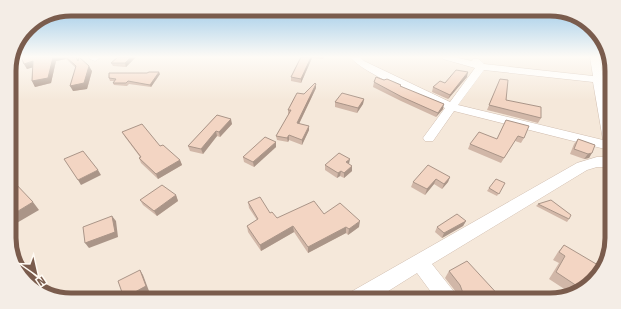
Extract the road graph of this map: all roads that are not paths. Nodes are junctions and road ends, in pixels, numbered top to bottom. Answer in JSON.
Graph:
{"nodes":[{"id":1,"x":377,"y":71,"type":"edge"},
{"id":2,"x":478,"y":71,"type":"edge"},
{"id":3,"x":521,"y":71,"type":"edge"},
{"id":4,"x":597,"y":71,"type":"edge"},
{"id":5,"x":598,"y":80,"type":"junction"},
{"id":6,"x":451,"y":107,"type":"junction"},
{"id":7,"x":605,"y":118,"type":"edge"},
{"id":8,"x":429,"y":138,"type":"dead end"},
{"id":9,"x":605,"y":148,"type":"edge"},
{"id":10,"x":605,"y":162,"type":"edge"},
{"id":11,"x":420,"y":263,"type":"junction"},
{"id":12,"x":368,"y":293,"type":"edge"},
{"id":13,"x":443,"y":293,"type":"edge"}],
"edges":[{"from":1,"to":6,"type":"street"},
{"from":2,"to":6,"type":"street"},
{"from":3,"to":5,"type":"street"},
{"from":4,"to":5,"type":"street"},
{"from":5,"to":7,"type":"street"},
{"from":6,"to":8,"type":"street"},
{"from":6,"to":9,"type":"street"},
{"from":10,"to":11,"type":"street"},
{"from":11,"to":12,"type":"street"},
{"from":11,"to":13,"type":"street"}]}
